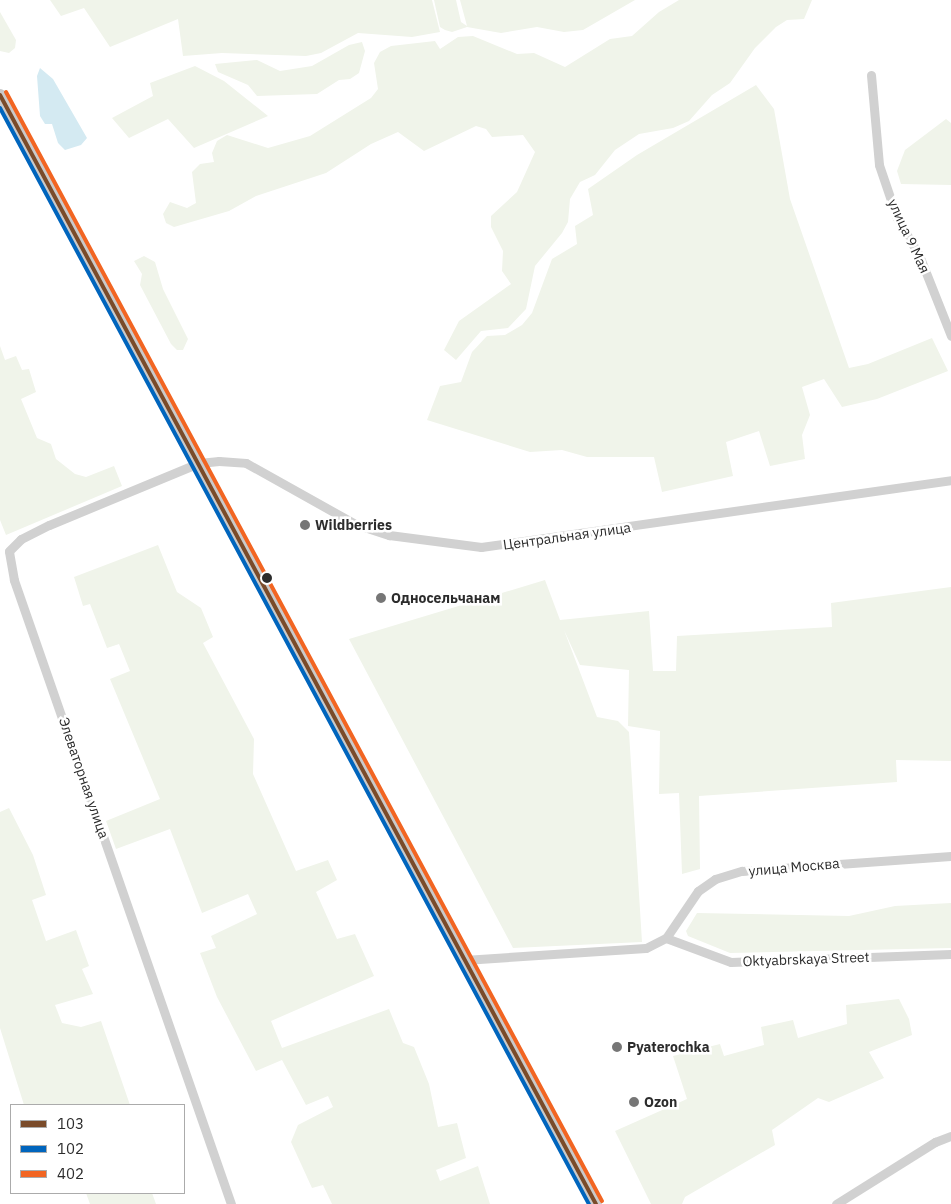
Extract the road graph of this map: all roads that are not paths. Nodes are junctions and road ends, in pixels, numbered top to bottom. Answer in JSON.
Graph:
{"nodes":[{"id":1,"x":872,"y":75,"type":"dead end"},
{"id":2,"x":0,"y":95,"type":"edge"},
{"id":3,"x":951,"y":336,"type":"edge"},
{"id":4,"x":199,"y":463,"type":"junction"},
{"id":5,"x":951,"y":480,"type":"edge"},
{"id":6,"x":951,"y":856,"type":"edge"},
{"id":7,"x":666,"y":938,"type":"junction"},
{"id":8,"x":951,"y":954,"type":"edge"},
{"id":9,"x":464,"y":960,"type":"junction"},
{"id":10,"x":951,"y":1136,"type":"edge"},
{"id":11,"x":231,"y":1204,"type":"edge"},
{"id":12,"x":596,"y":1204,"type":"edge"},
{"id":13,"x":836,"y":1204,"type":"edge"}],
"edges":[{"from":1,"to":3,"type":"street","name":"улица 9 Мая"},
{"from":2,"to":4,"type":"main road"},
{"from":4,"to":5,"type":"street","name":"Центральная улица"},
{"from":4,"to":9,"type":"main road"},
{"from":4,"to":11,"type":"street","name":"Элеваторная улица"},
{"from":6,"to":7,"type":"street","name":"улица Москва"},
{"from":7,"to":8,"type":"street","name":"Oktyabrskaya Street"},
{"from":7,"to":9,"type":"street"},
{"from":9,"to":12,"type":"main road"},
{"from":10,"to":13,"type":"street"}]}
